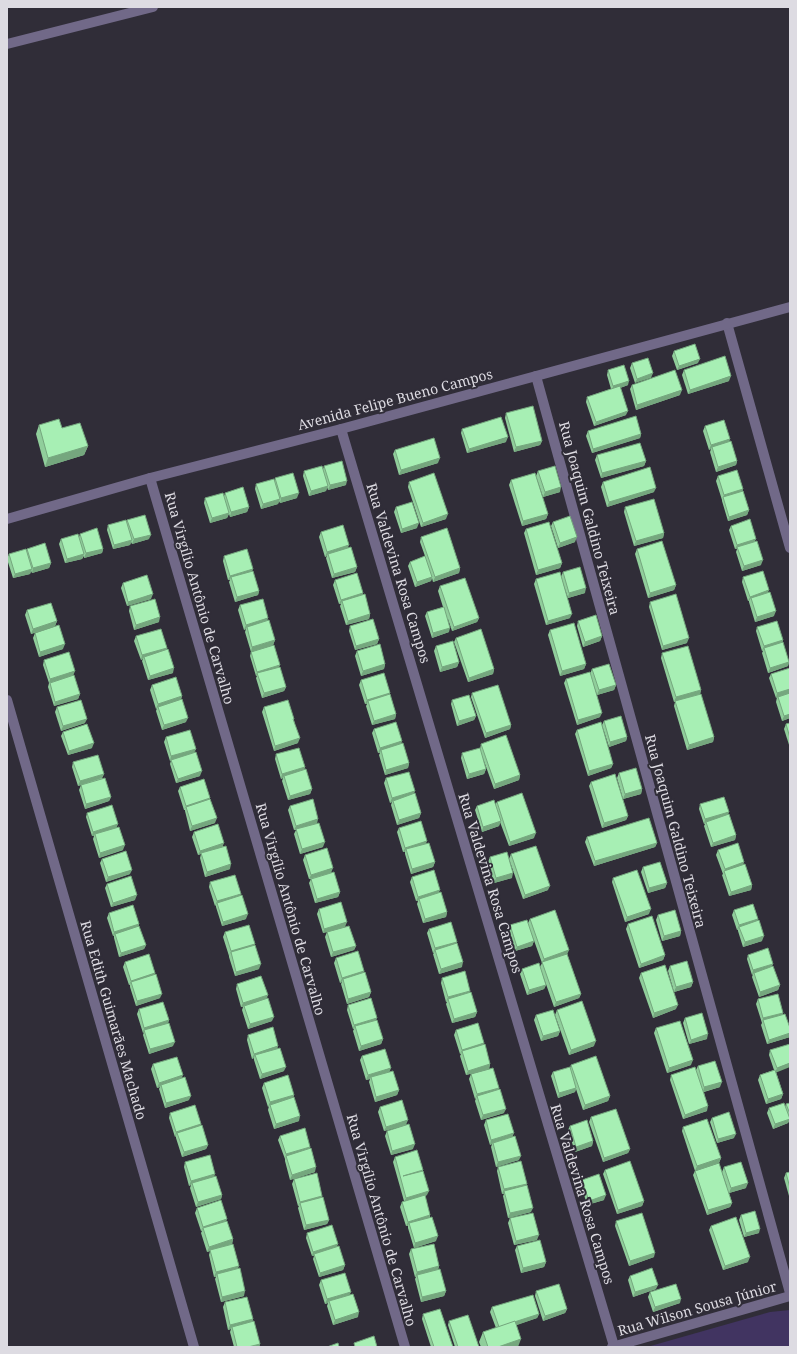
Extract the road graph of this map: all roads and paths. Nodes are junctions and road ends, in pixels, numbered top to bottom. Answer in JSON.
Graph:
{"nodes":[{"id":1,"x":153,"y":7,"type":"edge"},
{"id":2,"x":7,"y":44,"type":"edge"},
{"id":3,"x":790,"y":307,"type":"edge"},
{"id":4,"x":727,"y":323,"type":"junction"},
{"id":5,"x":536,"y":376,"type":"junction"},
{"id":6,"x":341,"y":428,"type":"junction"},
{"id":7,"x":150,"y":478,"type":"junction"},
{"id":8,"x":7,"y":520,"type":"edge"},
{"id":9,"x":790,"y":548,"type":"edge"},
{"id":10,"x":7,"y":700,"type":"edge"},
{"id":11,"x":790,"y":1294,"type":"edge"},
{"id":12,"x":194,"y":1347,"type":"edge"},
{"id":13,"x":405,"y":1347,"type":"edge"},
{"id":14,"x":613,"y":1347,"type":"edge"}],
"edges":[{"from":1,"to":2,"type":"street"},
{"from":3,"to":4,"type":"street","name":"Avenida Felipe Bueno Campos"},
{"from":4,"to":5,"type":"street","name":"Avenida Felipe Bueno Campos"},
{"from":4,"to":9,"type":"street"},
{"from":5,"to":6,"type":"street","name":"Avenida Felipe Bueno Campos"},
{"from":5,"to":11,"type":"street","name":"Rua Joaquim Galdino Teixeira"},
{"from":6,"to":7,"type":"street","name":"Avenida Felipe Bueno Campos"},
{"from":6,"to":14,"type":"street","name":"Rua Valdevina Rosa Campos"},
{"from":7,"to":8,"type":"street","name":"Avenida Felipe Bueno Campos"},
{"from":7,"to":13,"type":"street","name":"Rua Virgílio Antônio de Carvalho"},
{"from":10,"to":12,"type":"street","name":"Rua Edith Guimarães Machado"},
{"from":11,"to":14,"type":"street","name":"Rua Wilson Sousa Júnior"}]}
